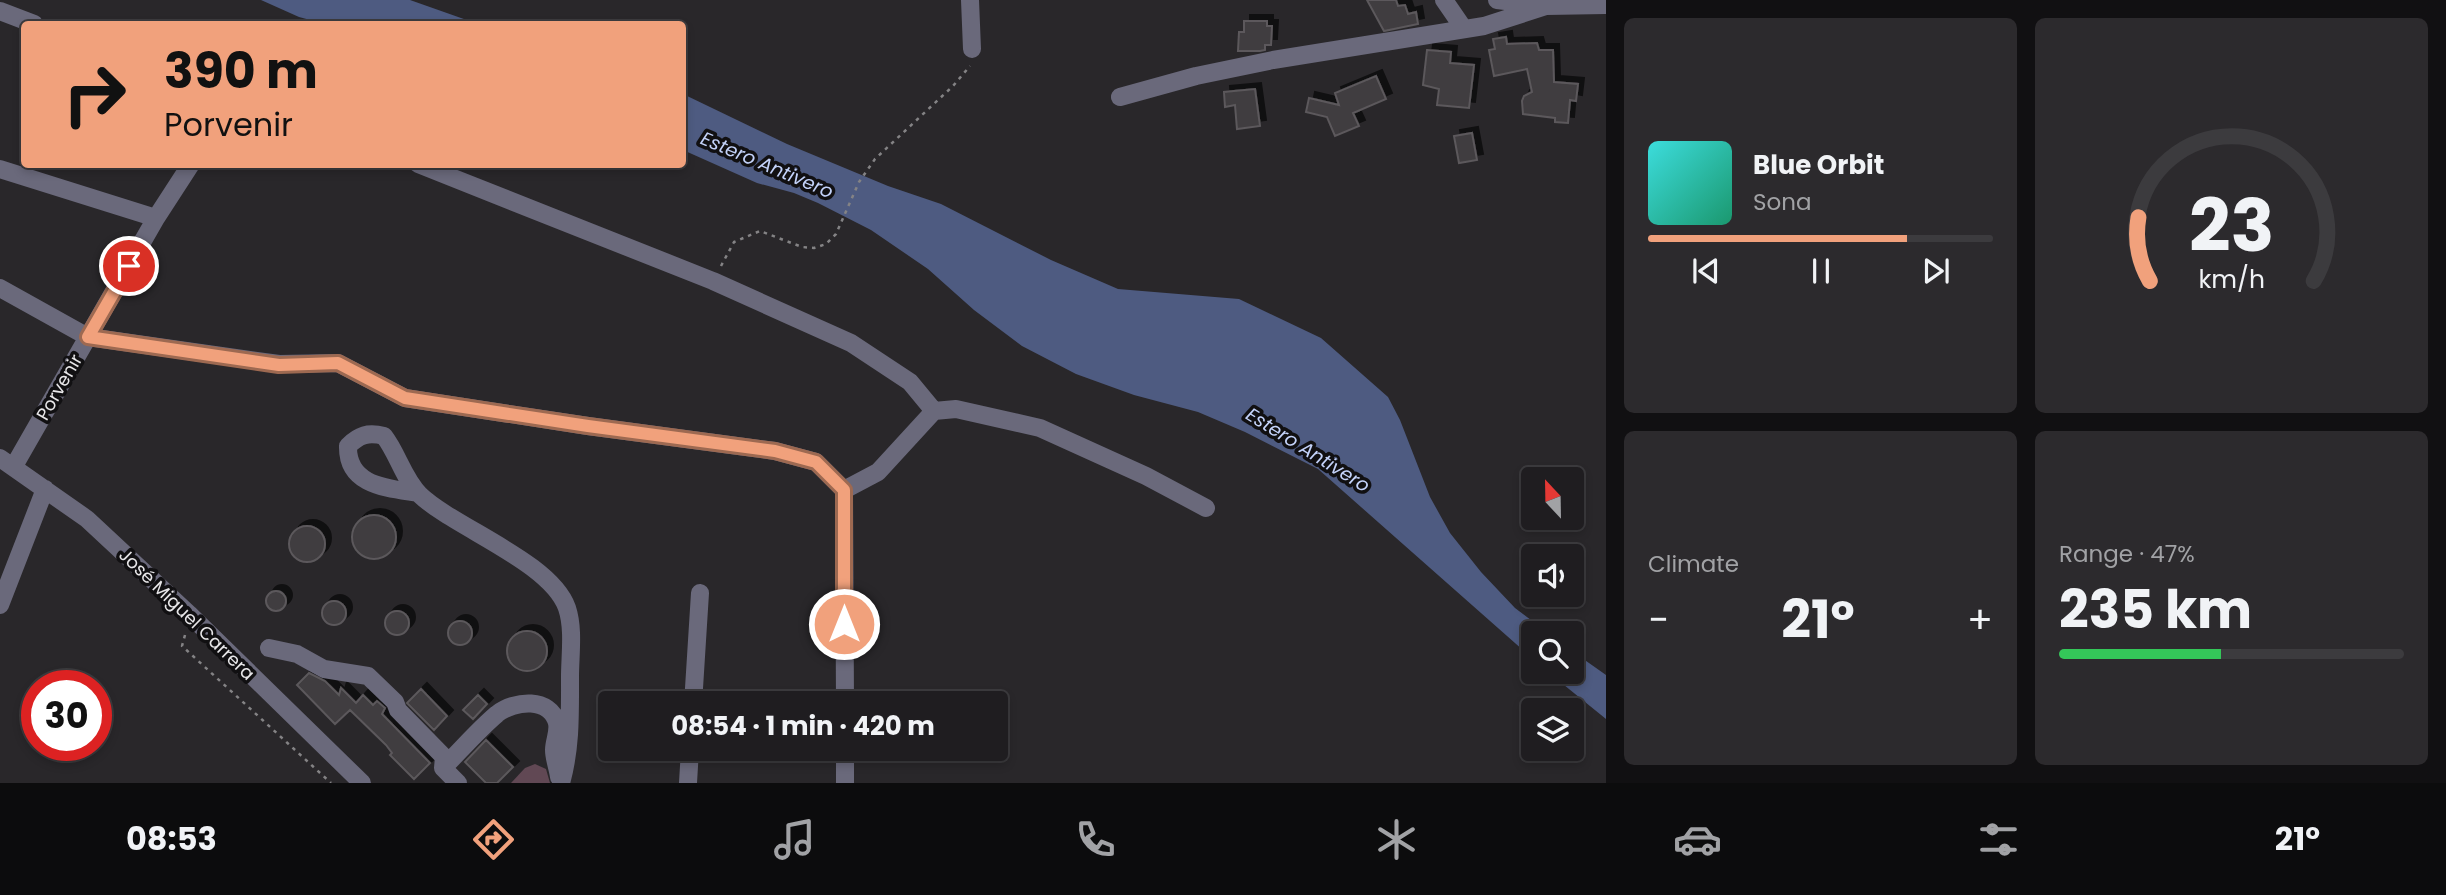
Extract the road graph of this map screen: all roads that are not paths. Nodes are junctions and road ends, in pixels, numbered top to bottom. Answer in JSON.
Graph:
{"nodes":[{"id":1,"x":970,"y":0,"type":"edge"},
{"id":2,"x":1444,"y":0,"type":"edge"},
{"id":3,"x":1497,"y":0,"type":"edge"},
{"id":4,"x":1601,"y":4,"type":"edge"},
{"id":5,"x":1546,"y":6,"type":"junction"},
{"id":6,"x":0,"y":11,"type":"edge"},
{"id":7,"x":26,"y":21,"type":"edge"},
{"id":8,"x":1464,"y":29,"type":"junction"},
{"id":9,"x":972,"y":49,"type":"road end"},
{"id":10,"x":1119,"y":97,"type":"dead end"},
{"id":11,"x":188,"y":168,"type":"edge"},
{"id":12,"x":428,"y":168,"type":"edge"},
{"id":13,"x":0,"y":169,"type":"edge"},
{"id":14,"x":156,"y":218,"type":"junction"},
{"id":15,"x":0,"y":288,"type":"edge"},
{"id":16,"x":88,"y":337,"type":"junction"},
{"id":17,"x":934,"y":411,"type":"junction"},
{"id":18,"x":7,"y":462,"type":"edge"},
{"id":19,"x":45,"y":489,"type":"junction"},
{"id":20,"x":844,"y":490,"type":"junction"},
{"id":21,"x":418,"y":493,"type":"dead end"},
{"id":22,"x":1206,"y":508,"type":"dead end"},
{"id":23,"x":699,"y":593,"type":"dead end"},
{"id":24,"x":0,"y":605,"type":"edge"},
{"id":25,"x":269,"y":648,"type":"dead end"},
{"id":26,"x":694,"y":691,"type":"edge"},
{"id":27,"x":845,"y":691,"type":"edge"},
{"id":28,"x":689,"y":761,"type":"edge"},
{"id":29,"x":845,"y":761,"type":"edge"},
{"id":30,"x":453,"y":779,"type":"edge"},
{"id":31,"x":362,"y":783,"type":"edge"},
{"id":32,"x":560,"y":783,"type":"edge"},
{"id":33,"x":688,"y":783,"type":"edge"},
{"id":34,"x":845,"y":783,"type":"edge"}],
"edges":[{"from":1,"to":9,"type":"street"},
{"from":2,"to":8,"type":"street"},
{"from":3,"to":5,"type":"street"},
{"from":4,"to":5,"type":"street"},
{"from":5,"to":8,"type":"street"},
{"from":6,"to":7,"type":"street"},
{"from":8,"to":10,"type":"street"},
{"from":11,"to":14,"type":"street","name":"Porvenir"},
{"from":12,"to":17,"type":"street"},
{"from":13,"to":14,"type":"street"},
{"from":14,"to":16,"type":"street","name":"Porvenir"},
{"from":15,"to":16,"type":"street"},
{"from":16,"to":18,"type":"street","name":"Porvenir"},
{"from":16,"to":20,"type":"street"},
{"from":17,"to":20,"type":"street"},
{"from":17,"to":22,"type":"street"},
{"from":18,"to":19,"type":"street","name":"José Miguel Carrera"},
{"from":19,"to":24,"type":"street"},
{"from":19,"to":31,"type":"street","name":"José Miguel Carrera"},
{"from":20,"to":27,"type":"street"},
{"from":21,"to":32,"type":"street"},
{"from":23,"to":26,"type":"street"},
{"from":25,"to":30,"type":"street"},
{"from":28,"to":33,"type":"street"},
{"from":29,"to":34,"type":"street"},
{"from":30,"to":32,"type":"street"}]}
